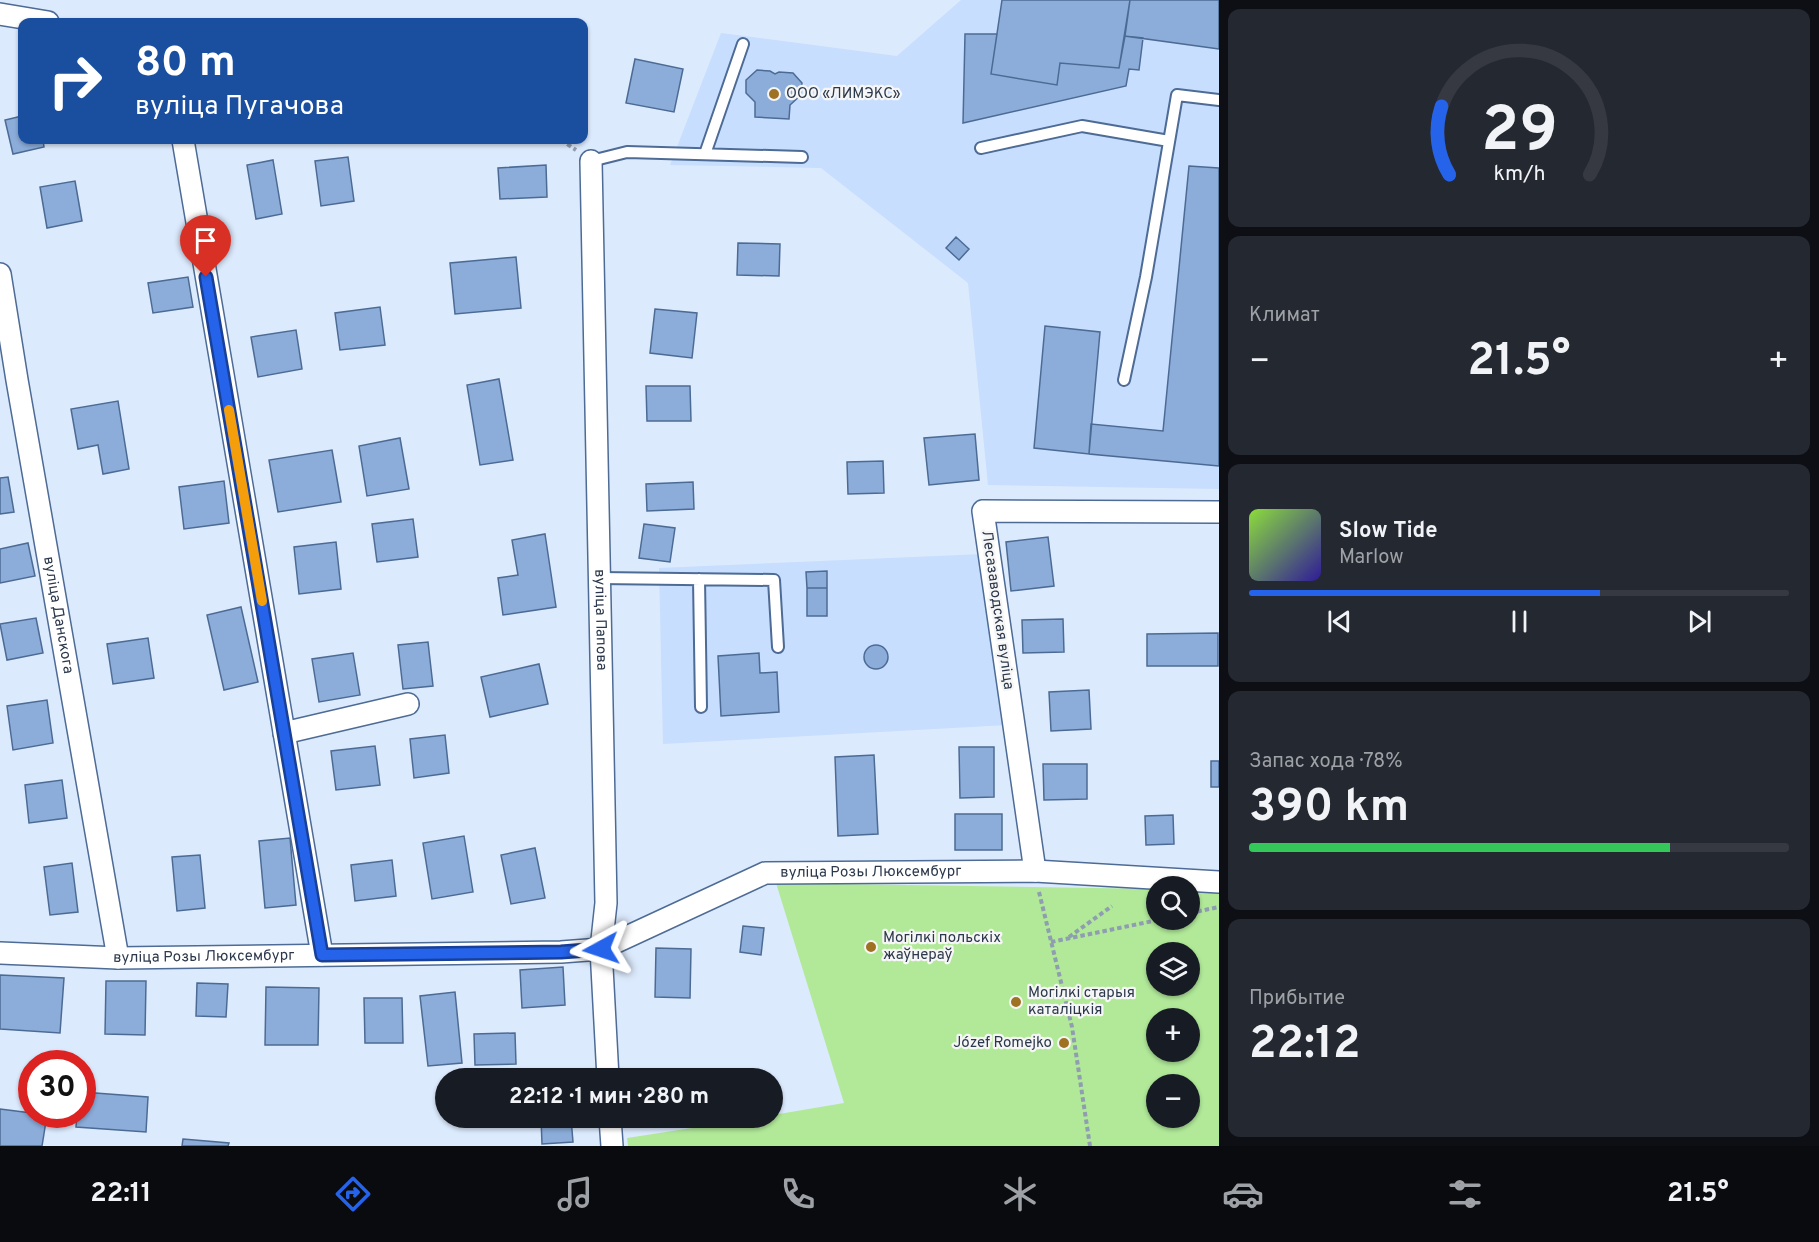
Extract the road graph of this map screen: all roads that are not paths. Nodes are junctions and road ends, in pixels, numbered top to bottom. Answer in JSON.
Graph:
{"nodes":[{"id":1,"x":0,"y":14,"type":"edge"},
{"id":2,"x":24,"y":18,"type":"edge"},
{"id":3,"x":743,"y":44,"type":"dead end"},
{"id":4,"x":1219,"y":100,"type":"edge"},
{"id":5,"x":1169,"y":141,"type":"junction"},
{"id":6,"x":184,"y":144,"type":"edge"},
{"id":7,"x":981,"y":148,"type":"dead end"},
{"id":8,"x":705,"y":154,"type":"junction"},
{"id":9,"x":802,"y":157,"type":"dead end"},
{"id":10,"x":591,"y":161,"type":"joint"},
{"id":11,"x":0,"y":274,"type":"edge"},
{"id":12,"x":1124,"y":380,"type":"dead end"},
{"id":13,"x":8,"y":381,"type":"edge"},
{"id":14,"x":1219,"y":512,"type":"edge"},
{"id":15,"x":599,"y":578,"type":"junction"},
{"id":16,"x":699,"y":579,"type":"junction"},
{"id":17,"x":778,"y":647,"type":"dead end"},
{"id":18,"x":408,"y":704,"type":"dead end"},
{"id":19,"x":700,"y":707,"type":"dead end"},
{"id":20,"x":284,"y":733,"type":"junction"},
{"id":21,"x":1035,"y":871,"type":"junction"},
{"id":22,"x":1219,"y":882,"type":"edge"},
{"id":23,"x":601,"y":949,"type":"junction"},
{"id":24,"x":0,"y":953,"type":"edge"},
{"id":25,"x":322,"y":955,"type":"junction"},
{"id":26,"x":118,"y":958,"type":"junction"},
{"id":27,"x":607,"y":1068,"type":"edge"},
{"id":28,"x":611,"y":1128,"type":"edge"},
{"id":29,"x":612,"y":1146,"type":"edge"}],
"edges":[{"from":1,"to":2,"type":"street"},
{"from":3,"to":8,"type":"lane"},
{"from":4,"to":5,"type":"lane"},
{"from":5,"to":7,"type":"lane"},
{"from":5,"to":12,"type":"lane"},
{"from":6,"to":20,"type":"street"},
{"from":8,"to":9,"type":"lane"},
{"from":8,"to":10,"type":"lane"},
{"from":10,"to":15,"type":"street","name":"вуліца Папова"},
{"from":11,"to":13,"type":"street","name":"вуліца Данскога"},
{"from":13,"to":26,"type":"street","name":"вуліца Данскога"},
{"from":14,"to":21,"type":"street","name":"Лесазаводская вуліца"},
{"from":15,"to":16,"type":"lane"},
{"from":15,"to":23,"type":"street","name":"вуліца Папова"},
{"from":16,"to":17,"type":"lane"},
{"from":16,"to":19,"type":"lane"},
{"from":18,"to":20,"type":"street"},
{"from":20,"to":25,"type":"street"},
{"from":21,"to":22,"type":"street","name":"вуліца Розы Люксембург"},
{"from":21,"to":23,"type":"street","name":"вуліца Розы Люксембург"},
{"from":23,"to":25,"type":"street","name":"вуліца Розы Люксембург"},
{"from":23,"to":27,"type":"street","name":"вуліца Папова"},
{"from":24,"to":26,"type":"street","name":"вуліца Розы Люксембург"},
{"from":25,"to":26,"type":"street","name":"вуліца Розы Люксембург"},
{"from":28,"to":29,"type":"street"}]}
